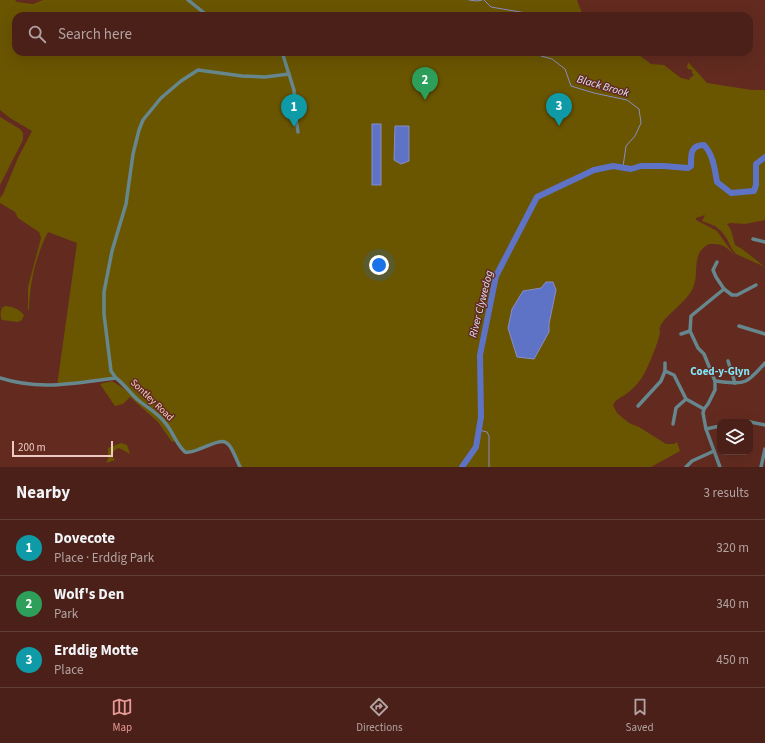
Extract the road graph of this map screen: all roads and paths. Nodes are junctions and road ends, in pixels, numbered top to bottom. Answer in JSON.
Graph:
{"nodes":[{"id":1,"x":188,"y":0,"type":"edge"},
{"id":2,"x":203,"y":12,"type":"edge"},
{"id":3,"x":283,"y":56,"type":"edge"},
{"id":4,"x":289,"y":74,"type":"junction"},
{"id":5,"x":298,"y":132,"type":"dead end"},
{"id":6,"x":753,"y":239,"type":"dead end"},
{"id":7,"x":765,"y":242,"type":"edge"},
{"id":8,"x":717,"y":262,"type":"dead end"},
{"id":9,"x":756,"y":285,"type":"dead end"},
{"id":10,"x":724,"y":289,"type":"junction"},
{"id":11,"x":739,"y":326,"type":"dead end"},
{"id":12,"x":690,"y":331,"type":"junction"},
{"id":13,"x":681,"y":334,"type":"dead end"},
{"id":14,"x":765,"y":334,"type":"edge"},
{"id":15,"x":728,"y":361,"type":"dead end"},
{"id":16,"x":765,"y":362,"type":"edge"},
{"id":17,"x":665,"y":363,"type":"dead end"},
{"id":18,"x":666,"y":370,"type":"junction"},
{"id":19,"x":0,"y":378,"type":"edge"},
{"id":20,"x":116,"y":378,"type":"junction"},
{"id":21,"x":715,"y":381,"type":"junction"},
{"id":22,"x":735,"y":383,"type":"junction"},
{"id":23,"x":686,"y":399,"type":"junction"},
{"id":24,"x":638,"y":406,"type":"dead end"},
{"id":25,"x":704,"y":409,"type":"junction"},
{"id":26,"x":753,"y":423,"type":"edge"},
{"id":27,"x":673,"y":424,"type":"dead end"},
{"id":28,"x":765,"y":425,"type":"edge"},
{"id":29,"x":717,"y":427,"type":"edge"},
{"id":30,"x":706,"y":429,"type":"junction"},
{"id":31,"x":765,"y":449,"type":"edge"},
{"id":32,"x":714,"y":451,"type":"junction"},
{"id":33,"x":760,"y":464,"type":"edge"},
{"id":34,"x":240,"y":467,"type":"edge"},
{"id":35,"x":686,"y":467,"type":"edge"},
{"id":36,"x":720,"y":467,"type":"edge"}],
"edges":[{"from":1,"to":2,"type":"street"},
{"from":3,"to":4,"type":"street"},
{"from":4,"to":5,"type":"street"},
{"from":4,"to":20,"type":"street"},
{"from":6,"to":7,"type":"street"},
{"from":8,"to":10,"type":"street"},
{"from":9,"to":10,"type":"street"},
{"from":10,"to":12,"type":"street"},
{"from":11,"to":14,"type":"street"},
{"from":12,"to":13,"type":"street"},
{"from":12,"to":21,"type":"street"},
{"from":15,"to":22,"type":"street"},
{"from":16,"to":22,"type":"street"},
{"from":17,"to":18,"type":"street"},
{"from":18,"to":23,"type":"street"},
{"from":18,"to":24,"type":"street"},
{"from":19,"to":20,"type":"street","name":"Sontley Road"},
{"from":20,"to":34,"type":"street","name":"Sontley Road"},
{"from":21,"to":22,"type":"street"},
{"from":21,"to":25,"type":"street"},
{"from":23,"to":25,"type":"street"},
{"from":23,"to":27,"type":"street"},
{"from":25,"to":30,"type":"street"},
{"from":26,"to":28,"type":"street"},
{"from":29,"to":30,"type":"street"},
{"from":30,"to":32,"type":"street"},
{"from":31,"to":33,"type":"street"},
{"from":32,"to":35,"type":"street"},
{"from":32,"to":36,"type":"street"}]}
